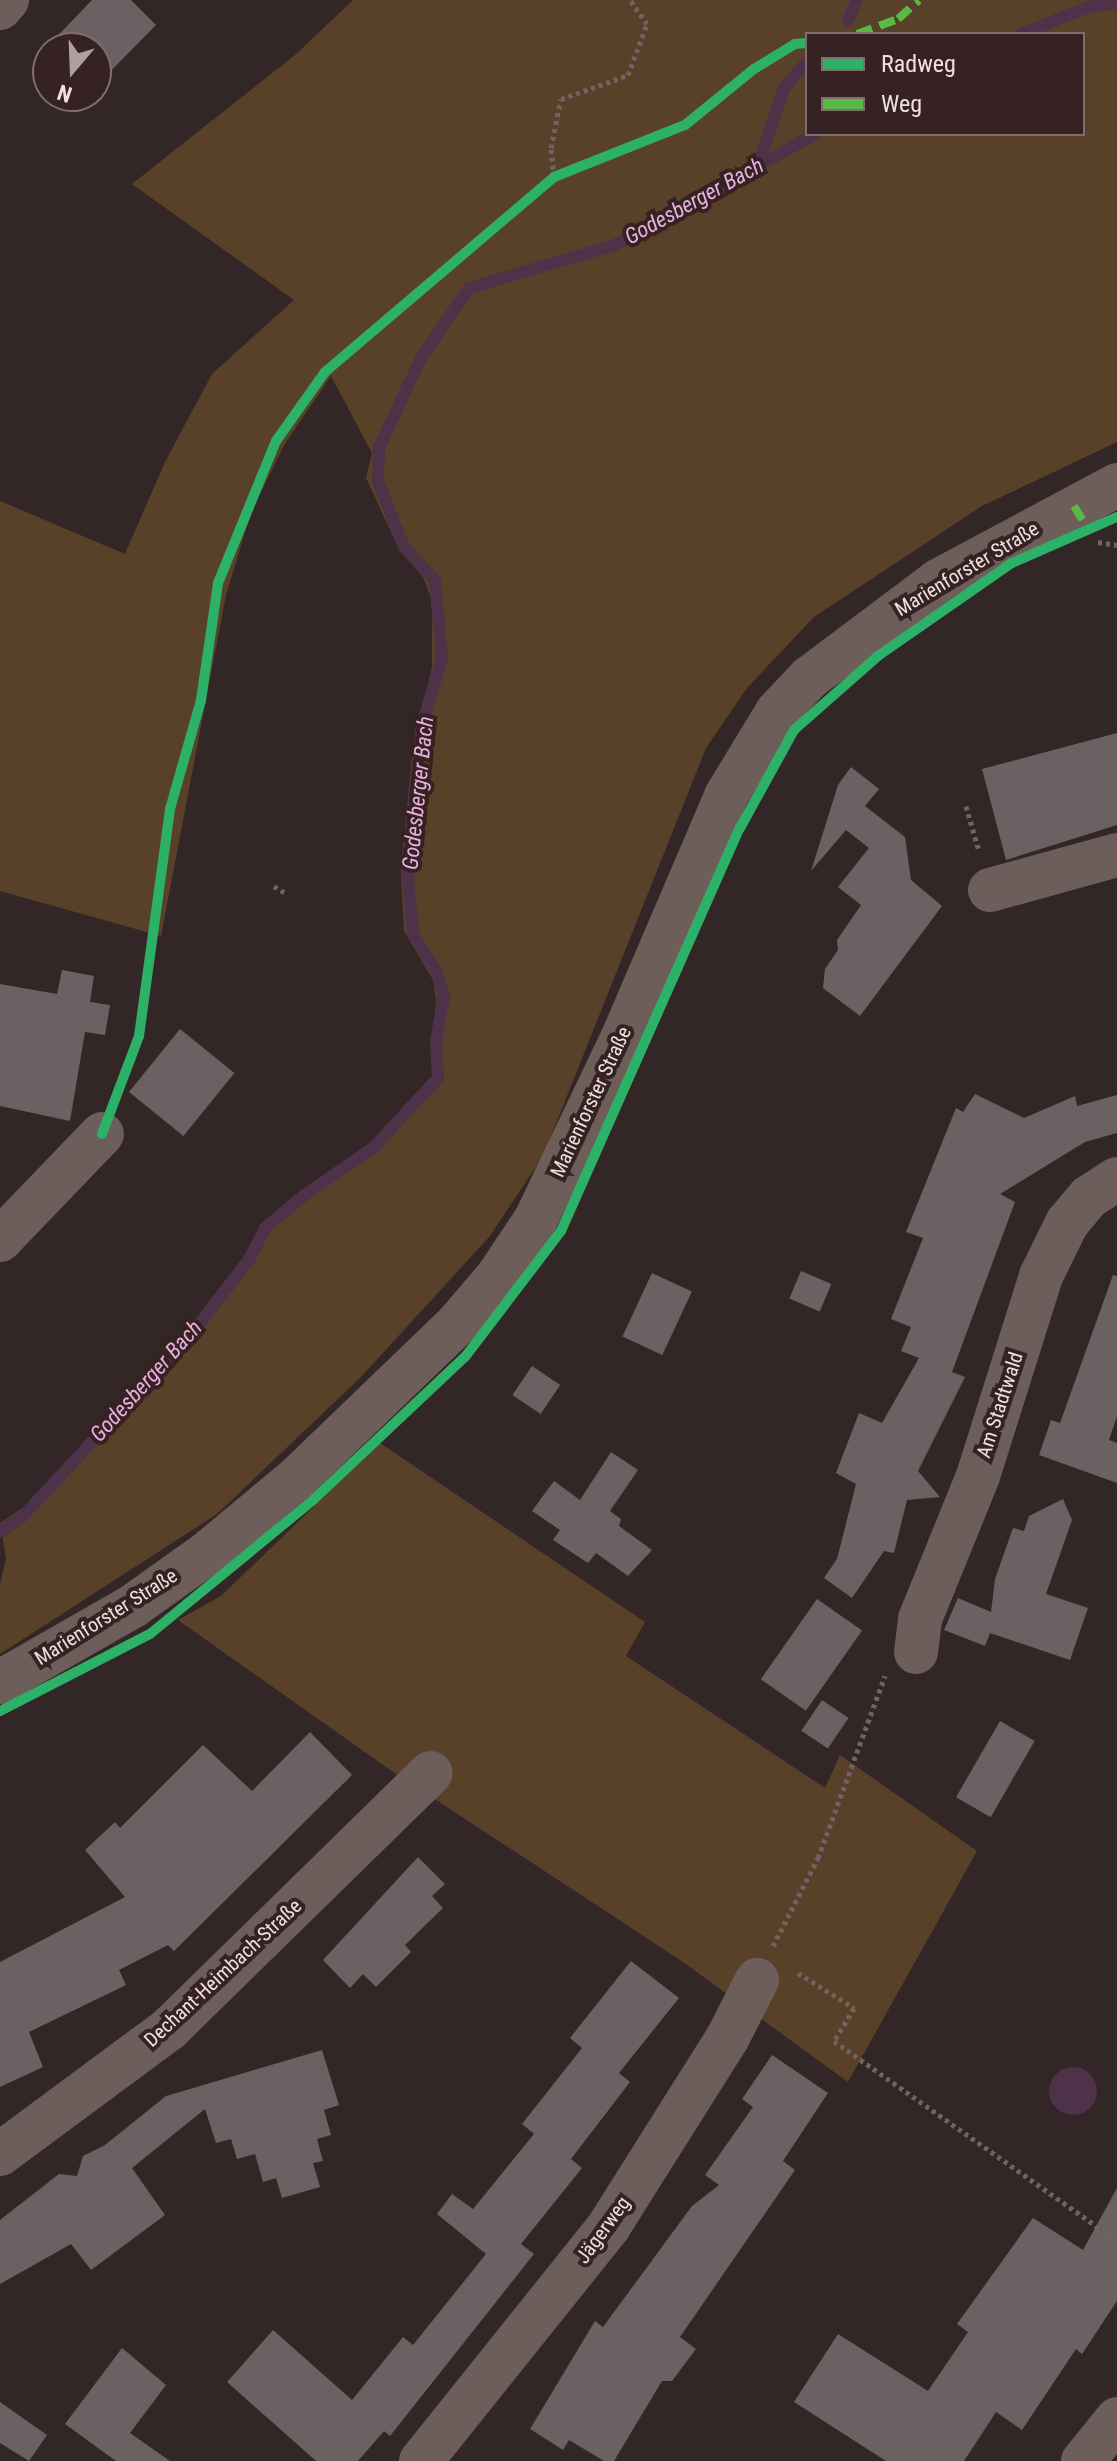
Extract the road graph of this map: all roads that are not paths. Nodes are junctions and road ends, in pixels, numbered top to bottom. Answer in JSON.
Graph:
{"nodes":[{"id":1,"x":7,"y":0,"type":"edge"},
{"id":2,"x":0,"y":8,"type":"edge"},
{"id":3,"x":1117,"y":485,"type":"edge"},
{"id":4,"x":1117,"y":855,"type":"edge"},
{"id":5,"x":990,"y":890,"type":"dead end"},
{"id":6,"x":102,"y":1134,"type":"dead end"},
{"id":7,"x":1117,"y":1179,"type":"edge"},
{"id":8,"x":0,"y":1240,"type":"edge"},
{"id":9,"x":916,"y":1652,"type":"road end"},
{"id":10,"x":0,"y":1682,"type":"edge"},
{"id":11,"x":430,"y":1773,"type":"dead end"},
{"id":12,"x":763,"y":1967,"type":"road end"},
{"id":13,"x":0,"y":2154,"type":"edge"},
{"id":14,"x":1117,"y":2419,"type":"edge"},
{"id":15,"x":421,"y":2461,"type":"edge"},
{"id":16,"x":1083,"y":2461,"type":"edge"}],
"edges":[{"from":1,"to":2,"type":"street"},
{"from":3,"to":10,"type":"main road","name":"Marienforster Straße"},
{"from":4,"to":5,"type":"street"},
{"from":6,"to":8,"type":"street"},
{"from":7,"to":9,"type":"street","name":"Am Stadtwald"},
{"from":11,"to":13,"type":"street","name":"Dechant-Heimbach-Straße"},
{"from":12,"to":15,"type":"street","name":"Jägerweg"},
{"from":14,"to":16,"type":"street"}]}
